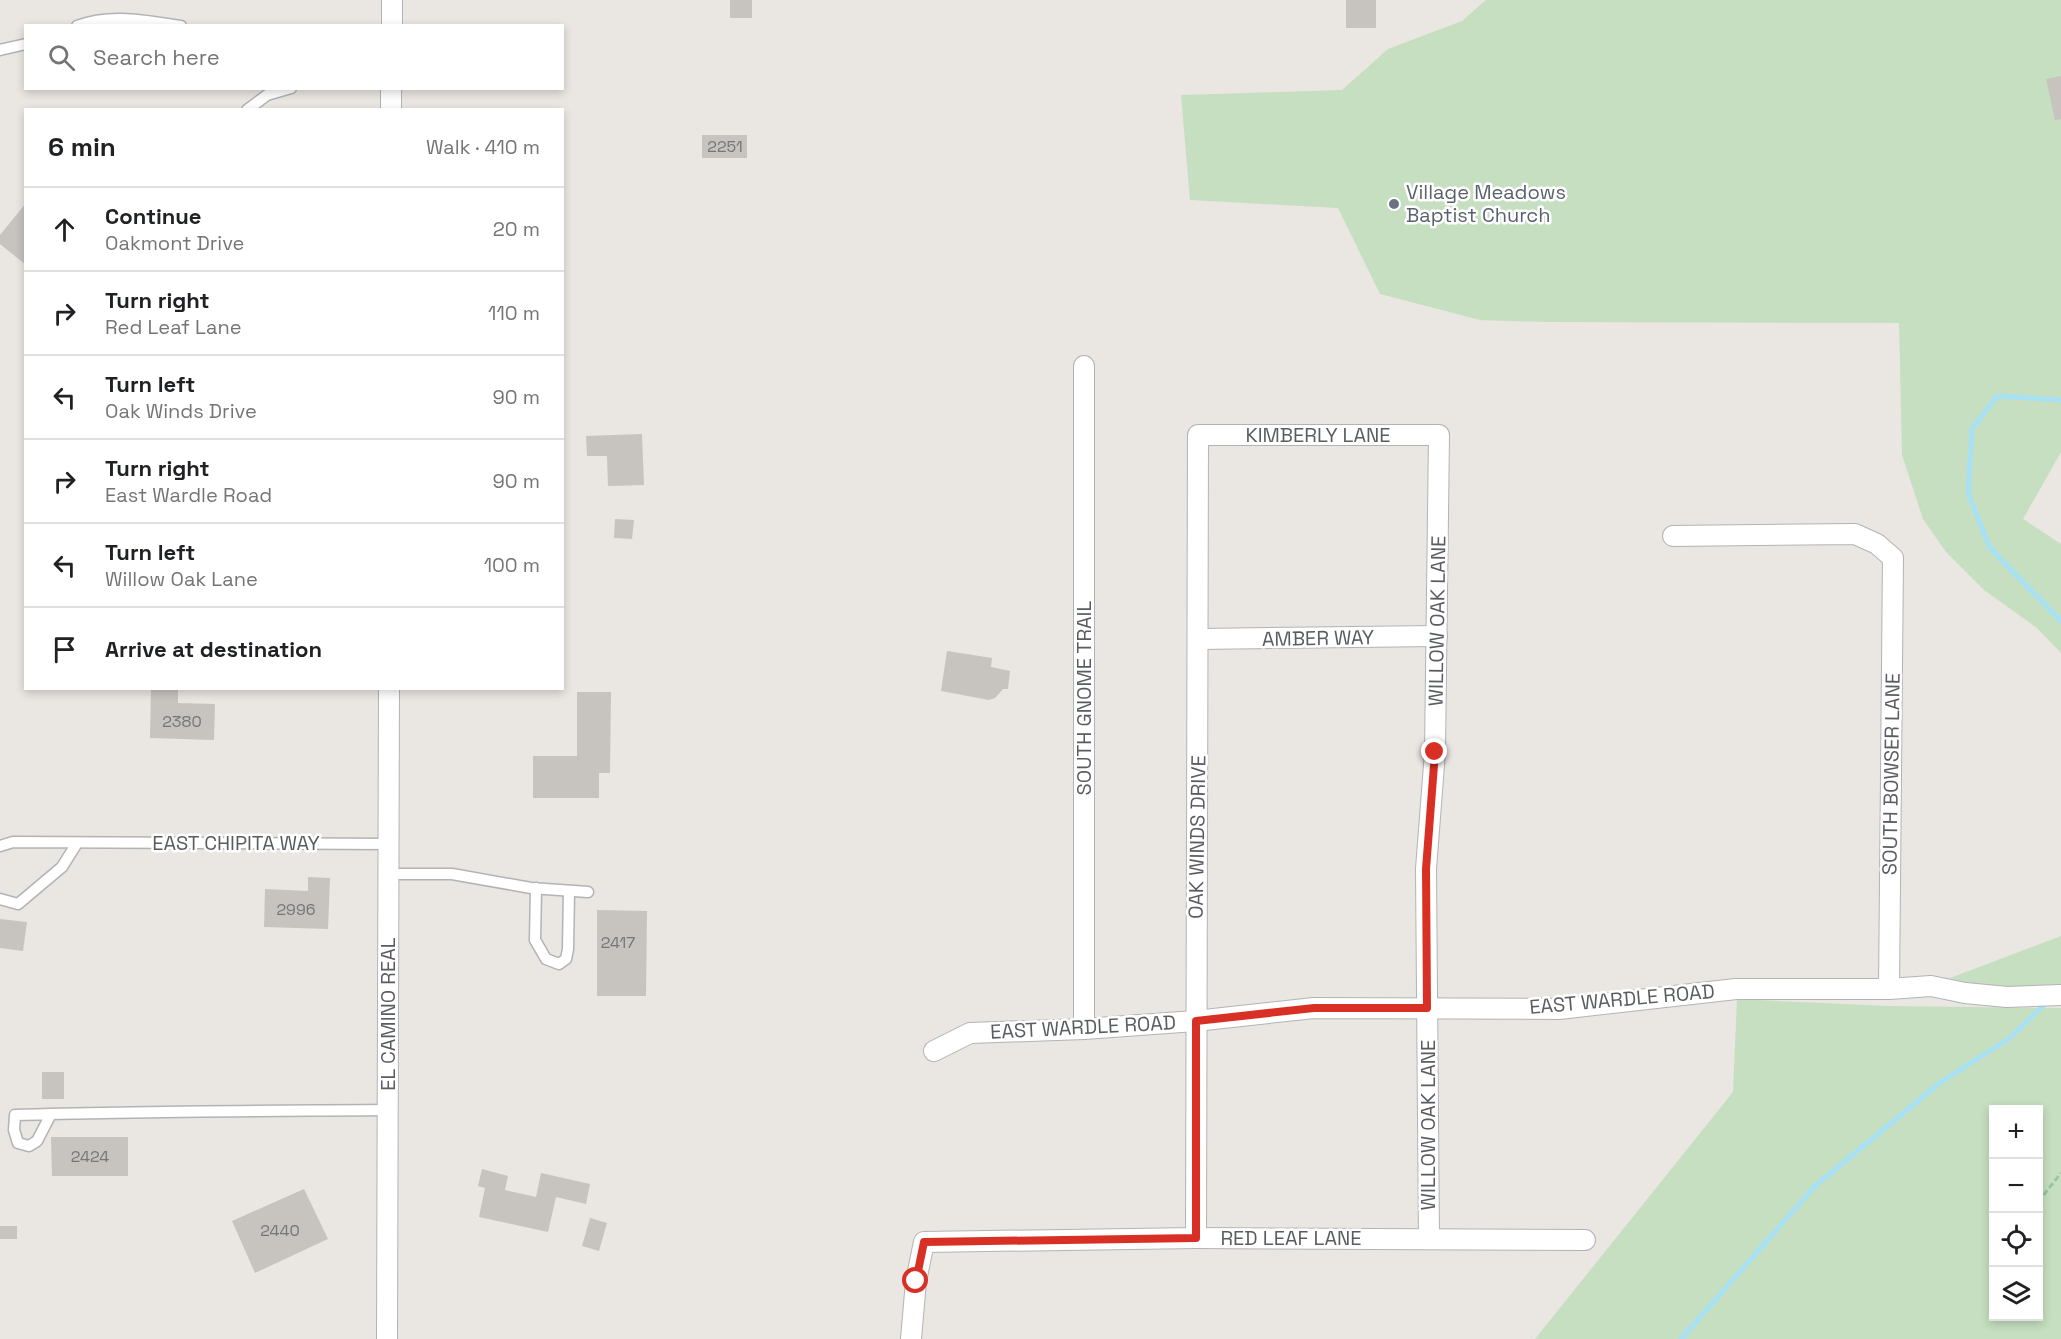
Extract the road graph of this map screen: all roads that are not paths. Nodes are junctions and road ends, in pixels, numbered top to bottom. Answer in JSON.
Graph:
{"nodes":[{"id":1,"x":392,"y":0,"type":"edge"},
{"id":2,"x":85,"y":24,"type":"edge"},
{"id":3,"x":168,"y":24,"type":"edge"},
{"id":4,"x":392,"y":24,"type":"edge"},
{"id":5,"x":24,"y":45,"type":"edge"},
{"id":6,"x":0,"y":50,"type":"edge"},
{"id":7,"x":284,"y":90,"type":"edge"},
{"id":8,"x":391,"y":90,"type":"edge"},
{"id":9,"x":250,"y":108,"type":"edge"},
{"id":10,"x":391,"y":108,"type":"edge"},
{"id":11,"x":1084,"y":366,"type":"dead end"},
{"id":12,"x":1198,"y":435,"type":"joint"},
{"id":13,"x":1439,"y":435,"type":"joint"},
{"id":14,"x":1673,"y":536,"type":"dead end"},
{"id":15,"x":1437,"y":636,"type":"junction"},
{"id":16,"x":1199,"y":639,"type":"junction"},
{"id":17,"x":389,"y":690,"type":"edge"},
{"id":18,"x":81,"y":843,"type":"junction"},
{"id":19,"x":388,"y":844,"type":"junction"},
{"id":20,"x":0,"y":846,"type":"edge"},
{"id":21,"x":388,"y":874,"type":"junction"},
{"id":22,"x":536,"y":888,"type":"junction"},
{"id":23,"x":569,"y":891,"type":"junction"},
{"id":24,"x":588,"y":892,"type":"dead end"},
{"id":25,"x":0,"y":899,"type":"edge"},
{"id":26,"x":1889,"y":989,"type":"junction"},
{"id":27,"x":2061,"y":995,"type":"edge"},
{"id":28,"x":1427,"y":1008,"type":"junction"},
{"id":29,"x":1196,"y":1021,"type":"junction"},
{"id":30,"x":1084,"y":1029,"type":"junction"},
{"id":31,"x":934,"y":1051,"type":"dead end"},
{"id":32,"x":387,"y":1110,"type":"junction"},
{"id":33,"x":51,"y":1114,"type":"dead end"},
{"id":34,"x":1196,"y":1238,"type":"junction"},
{"id":35,"x":1429,"y":1239,"type":"junction"},
{"id":36,"x":1585,"y":1240,"type":"dead end"},
{"id":37,"x":387,"y":1339,"type":"edge"},
{"id":38,"x":911,"y":1339,"type":"edge"}],
"edges":[{"from":1,"to":4,"type":"street"},
{"from":2,"to":3,"type":"lane"},
{"from":5,"to":6,"type":"lane"},
{"from":7,"to":9,"type":"lane"},
{"from":8,"to":10,"type":"street"},
{"from":11,"to":30,"type":"street","name":"SOUTH GNOME TRAIL"},
{"from":12,"to":13,"type":"street","name":"KIMBERLY LANE"},
{"from":12,"to":16,"type":"street","name":"OAK WINDS DRIVE"},
{"from":13,"to":15,"type":"street","name":"WILLOW OAK LANE"},
{"from":14,"to":26,"type":"street","name":"SOUTH BOWSER LANE"},
{"from":15,"to":16,"type":"street","name":"AMBER WAY"},
{"from":15,"to":28,"type":"street","name":"WILLOW OAK LANE"},
{"from":16,"to":29,"type":"street","name":"OAK WINDS DRIVE"},
{"from":17,"to":19,"type":"street","name":"EL CAMINO REAL"},
{"from":18,"to":19,"type":"lane","name":"EAST CHIPITA WAY"},
{"from":18,"to":20,"type":"lane","name":"EAST CHIPITA WAY"},
{"from":18,"to":25,"type":"lane"},
{"from":19,"to":21,"type":"street","name":"EL CAMINO REAL"},
{"from":21,"to":22,"type":"lane"},
{"from":21,"to":32,"type":"street","name":"EL CAMINO REAL"},
{"from":22,"to":23,"type":"lane"},
{"from":22,"to":23,"type":"lane"},
{"from":23,"to":24,"type":"lane"},
{"from":26,"to":27,"type":"street","name":"EAST WARDLE ROAD"},
{"from":26,"to":28,"type":"street","name":"EAST WARDLE ROAD"},
{"from":28,"to":29,"type":"street","name":"EAST WARDLE ROAD"},
{"from":28,"to":35,"type":"street","name":"WILLOW OAK LANE"},
{"from":29,"to":30,"type":"street","name":"EAST WARDLE ROAD"},
{"from":29,"to":34,"type":"street","name":"OAK WINDS DRIVE"},
{"from":30,"to":31,"type":"street","name":"EAST WARDLE ROAD"},
{"from":32,"to":33,"type":"lane"},
{"from":32,"to":37,"type":"street","name":"EL CAMINO REAL"},
{"from":34,"to":35,"type":"street","name":"RED LEAF LANE"},
{"from":34,"to":38,"type":"street","name":"RED LEAF LANE"},
{"from":35,"to":36,"type":"street","name":"RED LEAF LANE"}]}
